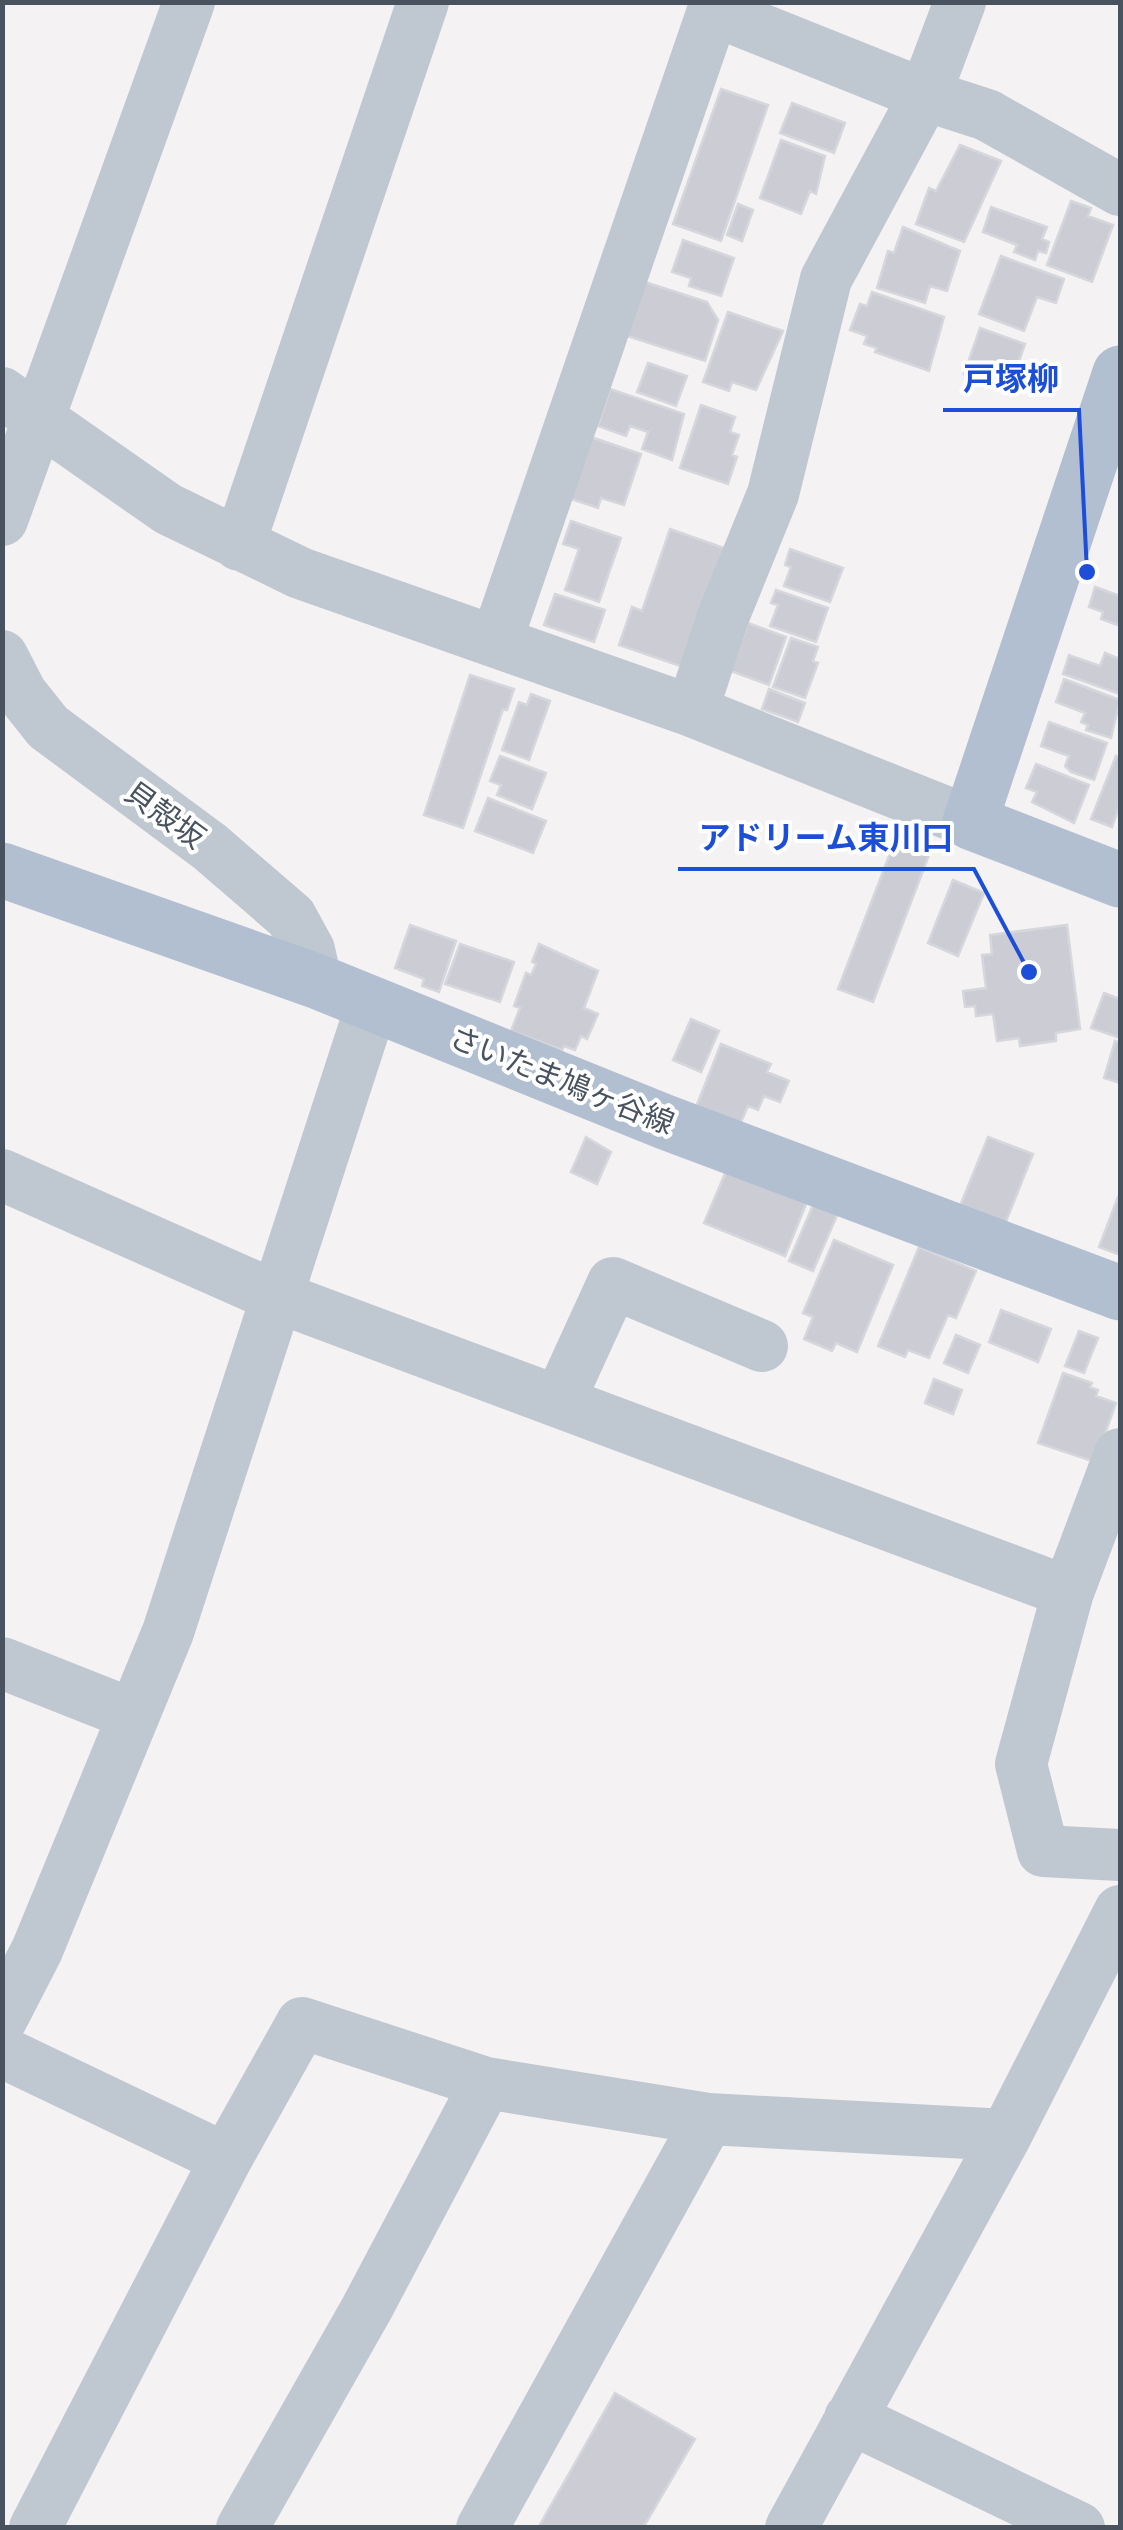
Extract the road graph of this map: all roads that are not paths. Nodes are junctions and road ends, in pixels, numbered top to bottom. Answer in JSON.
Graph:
{"nodes":[{"id":1,"x":189,"y":2,"type":"edge"},
{"id":2,"x":423,"y":2,"type":"edge"},
{"id":3,"x":960,"y":2,"type":"edge"},
{"id":4,"x":714,"y":6,"type":"edge"},
{"id":5,"x":925,"y":95,"type":"junction"},
{"id":6,"x":1120,"y":190,"type":"edge"},
{"id":7,"x":1120,"y":373,"type":"edge"},
{"id":8,"x":20,"y":406,"type":"edge"},
{"id":9,"x":2,"y":520,"type":"edge"},
{"id":10,"x":239,"y":545,"type":"junction"},
{"id":11,"x":496,"y":642,"type":"junction"},
{"id":12,"x":2,"y":656,"type":"edge"},
{"id":13,"x":692,"y":711,"type":"junction"},
{"id":14,"x":970,"y":822,"type":"junction"},
{"id":15,"x":2,"y":870,"type":"edge"},
{"id":16,"x":1120,"y":880,"type":"edge"},
{"id":17,"x":316,"y":981,"type":"junction"},
{"id":18,"x":372,"y":1004,"type":"junction"},
{"id":19,"x":2,"y":1175,"type":"edge"},
{"id":20,"x":1120,"y":1293,"type":"edge"},
{"id":21,"x":275,"y":1296,"type":"junction"},
{"id":22,"x":762,"y":1346,"type":"dead end"},
{"id":23,"x":560,"y":1401,"type":"junction"},
{"id":24,"x":1118,"y":1469,"type":"edge"},
{"id":25,"x":1068,"y":1592,"type":"junction"},
{"id":26,"x":2,"y":1663,"type":"edge"},
{"id":27,"x":131,"y":1714,"type":"junction"},
{"id":28,"x":1120,"y":1855,"type":"edge"},
{"id":29,"x":1120,"y":1910,"type":"edge"},
{"id":30,"x":20,"y":1942,"type":"edge"},
{"id":31,"x":2,"y":2018,"type":"edge"},
{"id":32,"x":2,"y":2052,"type":"edge"},
{"id":33,"x":486,"y":2083,"type":"junction"},
{"id":34,"x":708,"y":2118,"type":"junction"},
{"id":35,"x":1006,"y":2135,"type":"junction"},
{"id":36,"x":226,"y":2159,"type":"junction"},
{"id":37,"x":850,"y":2418,"type":"junction"},
{"id":38,"x":34,"y":2528,"type":"edge"},
{"id":39,"x":242,"y":2528,"type":"edge"},
{"id":40,"x":482,"y":2528,"type":"edge"},
{"id":41,"x":791,"y":2528,"type":"edge"},
{"id":42,"x":1078,"y":2528,"type":"edge"}],
"edges":[{"from":1,"to":8,"type":"street"},
{"from":2,"to":10,"type":"street"},
{"from":3,"to":5,"type":"street"},
{"from":4,"to":5,"type":"street"},
{"from":4,"to":11,"type":"street"},
{"from":5,"to":6,"type":"street"},
{"from":5,"to":13,"type":"street"},
{"from":7,"to":14,"type":"main road"},
{"from":8,"to":9,"type":"street"},
{"from":8,"to":10,"type":"street"},
{"from":10,"to":11,"type":"street"},
{"from":11,"to":13,"type":"street"},
{"from":12,"to":17,"type":"street","name":"貝殻坂"},
{"from":13,"to":14,"type":"street"},
{"from":14,"to":16,"type":"main road"},
{"from":15,"to":17,"type":"main road","name":"さいたま鳩ヶ谷線"},
{"from":17,"to":18,"type":"main road","name":"さいたま鳩ヶ谷線"},
{"from":18,"to":20,"type":"main road","name":"さいたま鳩ヶ谷線"},
{"from":18,"to":21,"type":"street"},
{"from":19,"to":21,"type":"street"},
{"from":21,"to":23,"type":"street"},
{"from":21,"to":27,"type":"street"},
{"from":22,"to":23,"type":"street"},
{"from":23,"to":25,"type":"street"},
{"from":24,"to":25,"type":"street"},
{"from":25,"to":28,"type":"street"},
{"from":26,"to":27,"type":"street"},
{"from":27,"to":30,"type":"street"},
{"from":29,"to":35,"type":"street"},
{"from":30,"to":31,"type":"street"},
{"from":32,"to":36,"type":"street"},
{"from":33,"to":34,"type":"street"},
{"from":33,"to":36,"type":"street"},
{"from":33,"to":39,"type":"street"},
{"from":34,"to":35,"type":"street"},
{"from":34,"to":40,"type":"street"},
{"from":35,"to":37,"type":"street"},
{"from":36,"to":38,"type":"street"},
{"from":37,"to":41,"type":"street"},
{"from":37,"to":42,"type":"street"}]}
